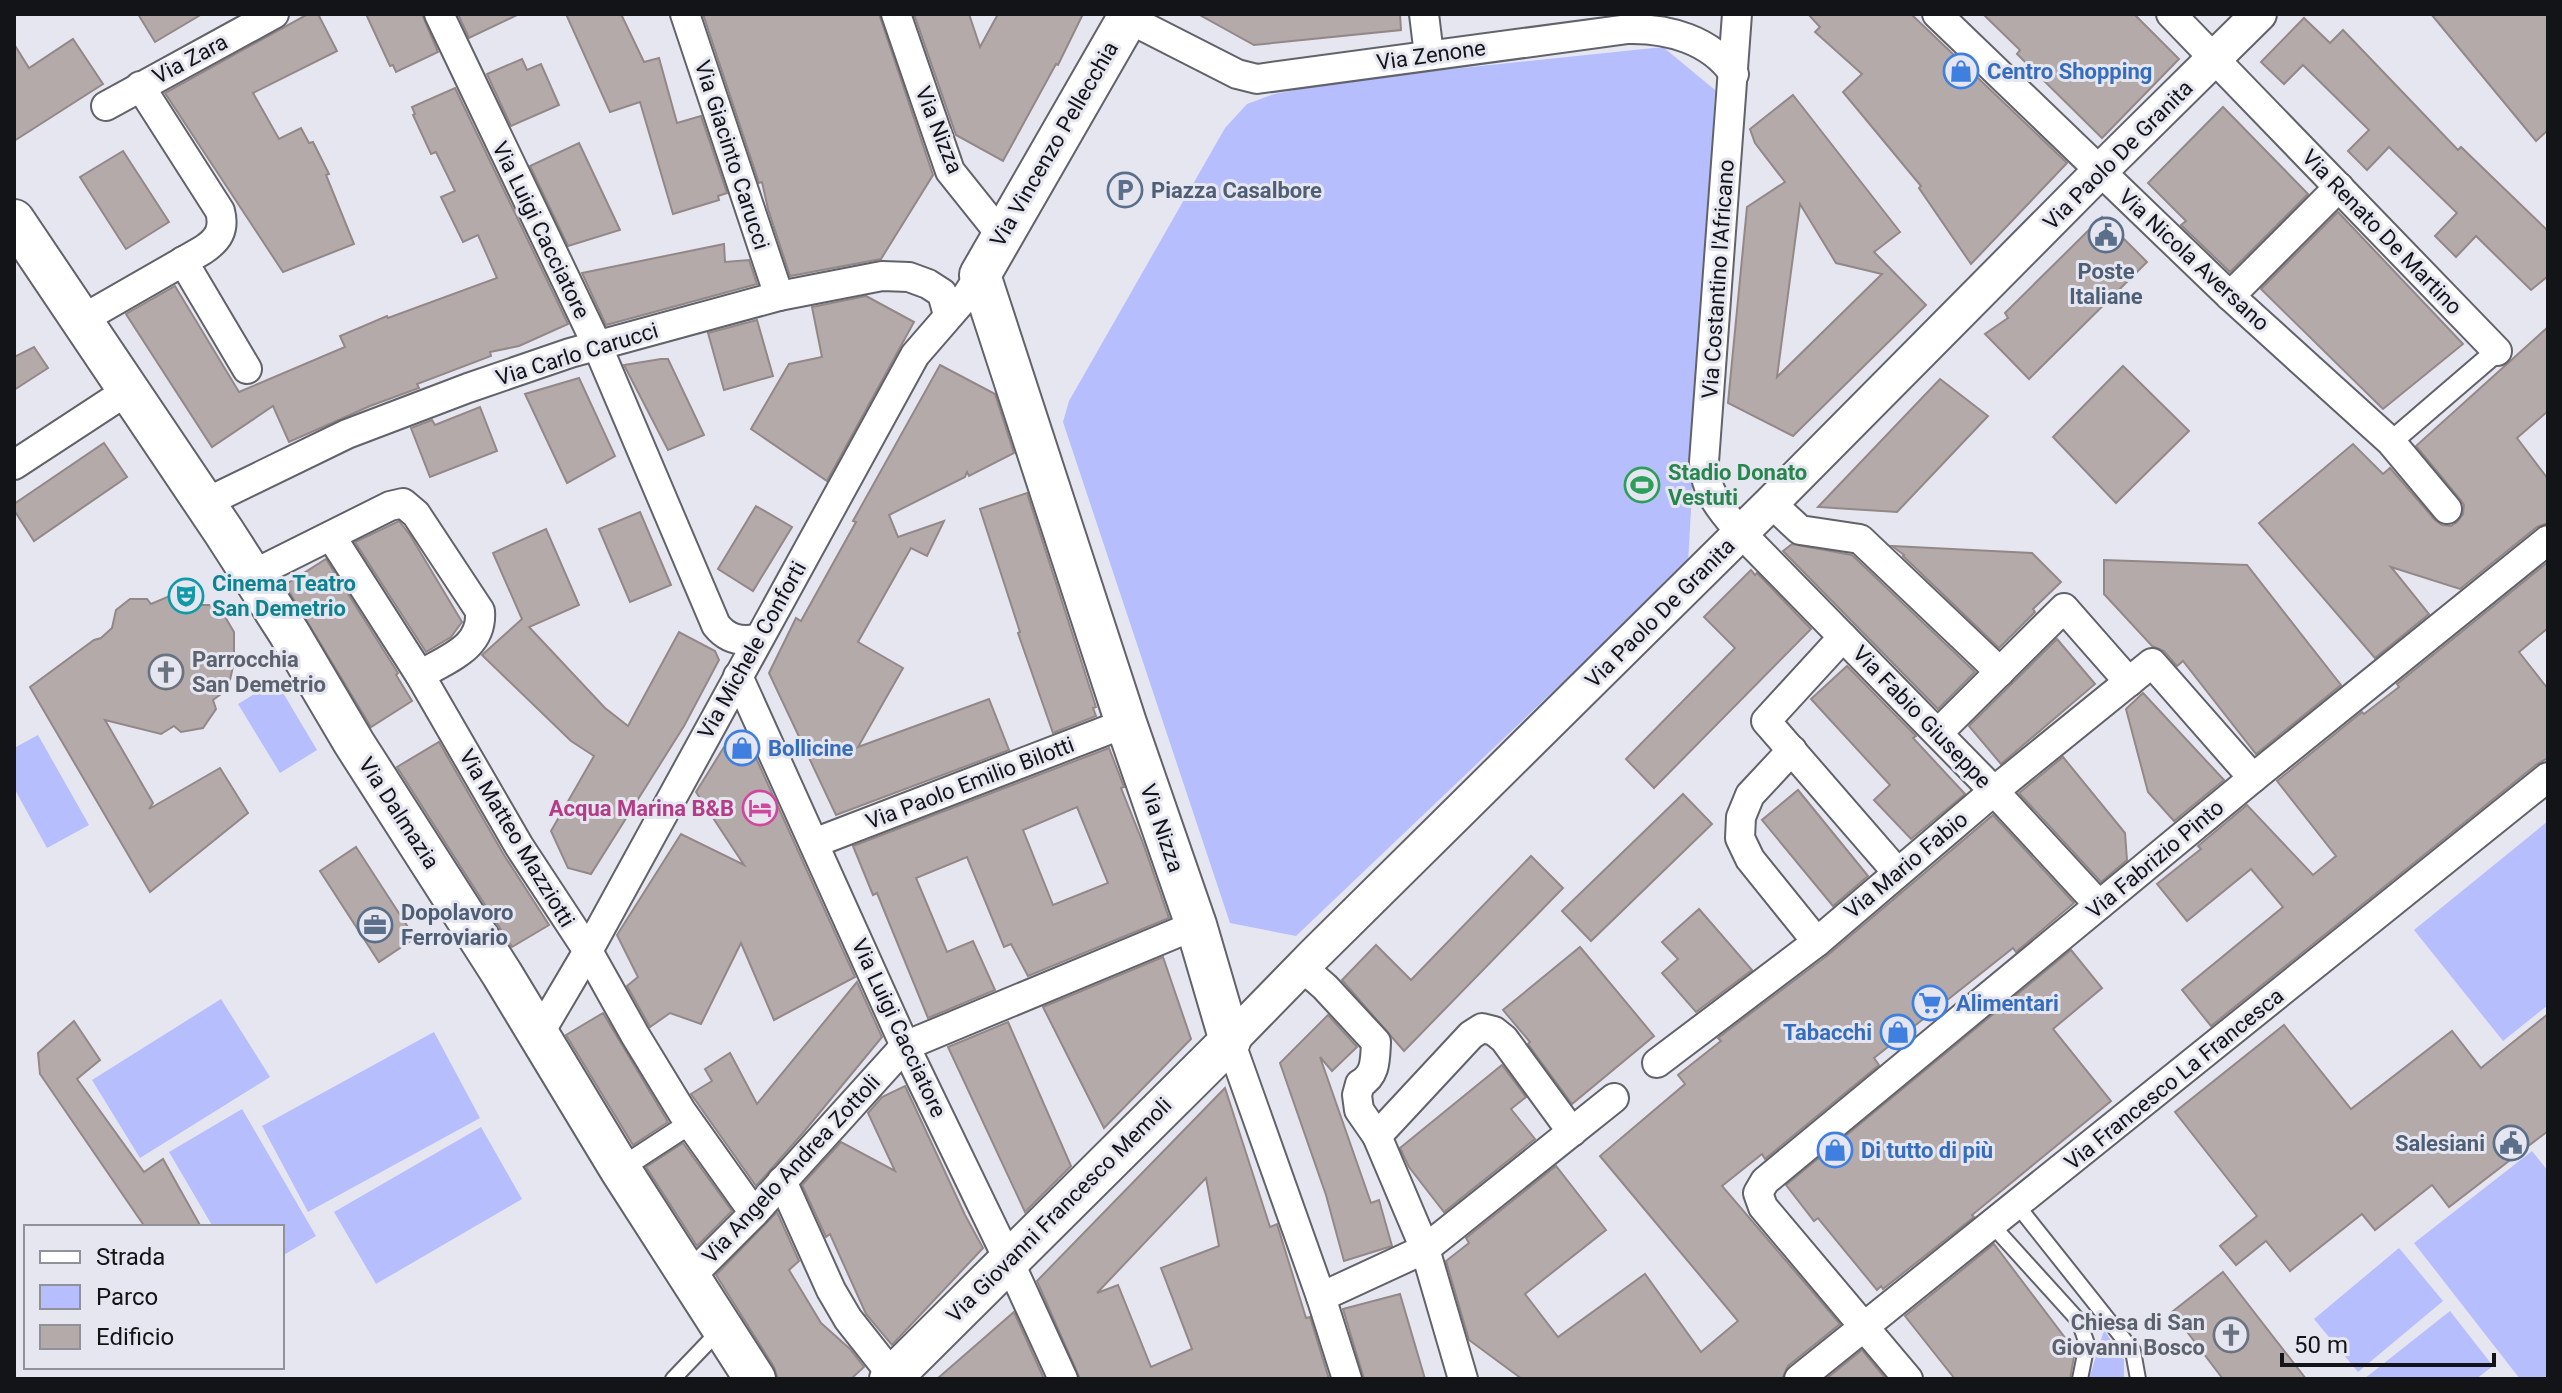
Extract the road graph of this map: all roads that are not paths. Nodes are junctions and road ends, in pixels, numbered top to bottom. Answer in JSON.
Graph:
{"nodes":[{"id":1,"x":274,"y":14,"type":"edge"},
{"id":2,"x":439,"y":14,"type":"edge"},
{"id":3,"x":685,"y":14,"type":"edge"},
{"id":4,"x":896,"y":14,"type":"edge"},
{"id":5,"x":1424,"y":14,"type":"edge"},
{"id":6,"x":1737,"y":14,"type":"edge"},
{"id":7,"x":1937,"y":14,"type":"edge"},
{"id":8,"x":2171,"y":14,"type":"edge"},
{"id":9,"x":2259,"y":14,"type":"edge"},
{"id":10,"x":1128,"y":16,"type":"edge"},
{"id":11,"x":1635,"y":21,"type":"edge"},
{"id":12,"x":1429,"y":55,"type":"junction"},
{"id":13,"x":2216,"y":59,"type":"junction"},
{"id":14,"x":1734,"y":74,"type":"junction"},
{"id":15,"x":140,"y":86,"type":"junction"},
{"id":16,"x":106,"y":106,"type":"dead end"},
{"id":17,"x":2100,"y":171,"type":"junction"},
{"id":18,"x":2339,"y":187,"type":"junction"},
{"id":19,"x":14,"y":220,"type":"edge"},
{"id":20,"x":1002,"y":236,"type":"junction"},
{"id":21,"x":183,"y":261,"type":"junction"},
{"id":22,"x":980,"y":275,"type":"junction"},
{"id":23,"x":779,"y":296,"type":"junction"},
{"id":24,"x":2230,"y":296,"type":"junction"},
{"id":25,"x":948,"y":315,"type":"junction"},
{"id":26,"x":81,"y":320,"type":"junction"},
{"id":27,"x":597,"y":345,"type":"junction"},
{"id":28,"x":2497,"y":351,"type":"joint"},
{"id":29,"x":247,"y":369,"type":"dead end"},
{"id":30,"x":127,"y":391,"type":"junction"},
{"id":31,"x":2391,"y":442,"type":"junction"},
{"id":32,"x":14,"y":465,"type":"edge"},
{"id":33,"x":205,"y":503,"type":"junction"},
{"id":34,"x":1771,"y":503,"type":"junction"},
{"id":35,"x":2447,"y":509,"type":"dead end"},
{"id":36,"x":1741,"y":533,"type":"junction"},
{"id":37,"x":331,"y":536,"type":"junction"},
{"id":38,"x":2548,"y":540,"type":"edge"},
{"id":39,"x":252,"y":575,"type":"junction"},
{"id":40,"x":1843,"y":637,"type":"junction"},
{"id":41,"x":757,"y":639,"type":"junction"},
{"id":42,"x":2000,"y":672,"type":"junction"},
{"id":43,"x":420,"y":675,"type":"junction"},
{"id":44,"x":738,"y":676,"type":"junction"},
{"id":45,"x":2129,"y":682,"type":"junction"},
{"id":46,"x":1126,"y":723,"type":"junction"},
{"id":47,"x":1938,"y":733,"type":"junction"},
{"id":48,"x":1792,"y":750,"type":"junction"},
{"id":49,"x":2548,"y":777,"type":"edge"},
{"id":50,"x":2253,"y":778,"type":"junction"},
{"id":51,"x":1994,"y":791,"type":"junction"},
{"id":52,"x":814,"y":843,"type":"junction"},
{"id":53,"x":1897,"y":872,"type":"junction"},
{"id":54,"x":2099,"y":905,"type":"junction"},
{"id":55,"x":1196,"y":925,"type":"junction"},
{"id":56,"x":1817,"y":942,"type":"junction"},
{"id":57,"x":588,"y":951,"type":"junction"},
{"id":58,"x":1302,"y":967,"type":"junction"},
{"id":59,"x":539,"y":1034,"type":"junction"},
{"id":60,"x":1230,"y":1041,"type":"junction"},
{"id":61,"x":905,"y":1046,"type":"junction"},
{"id":62,"x":1657,"y":1063,"type":"dead end"},
{"id":63,"x":1614,"y":1098,"type":"dead end"},
{"id":64,"x":689,"y":1124,"type":"junction"},
{"id":65,"x":1572,"y":1132,"type":"junction"},
{"id":66,"x":1377,"y":1136,"type":"junction"},
{"id":67,"x":620,"y":1169,"type":"junction"},
{"id":68,"x":782,"y":1181,"type":"junction"},
{"id":69,"x":2017,"y":1205,"type":"junction"},
{"id":70,"x":754,"y":1213,"type":"junction"},
{"id":71,"x":1992,"y":1225,"type":"junction"},
{"id":72,"x":1425,"y":1249,"type":"junction"},
{"id":73,"x":1008,"y":1259,"type":"junction"},
{"id":74,"x":690,"y":1277,"type":"junction"},
{"id":75,"x":1321,"y":1297,"type":"junction"},
{"id":76,"x":1863,"y":1327,"type":"junction"},
{"id":77,"x":722,"y":1328,"type":"junction"},
{"id":78,"x":892,"y":1377,"type":"edge"},
{"id":79,"x":673,"y":1379,"type":"edge"},
{"id":80,"x":755,"y":1379,"type":"edge"},
{"id":81,"x":1063,"y":1379,"type":"edge"},
{"id":82,"x":1347,"y":1379,"type":"edge"},
{"id":83,"x":1463,"y":1379,"type":"edge"},
{"id":84,"x":1799,"y":1379,"type":"edge"},
{"id":85,"x":1908,"y":1379,"type":"edge"},
{"id":86,"x":2080,"y":1379,"type":"edge"},
{"id":87,"x":2138,"y":1379,"type":"edge"}],
"edges":[{"from":1,"to":15,"type":"street","name":"Via Zara"},
{"from":2,"to":27,"type":"street","name":"Via Luigi Cacciatore"},
{"from":3,"to":23,"type":"street","name":"Via Giacinto Carucci"},
{"from":4,"to":20,"type":"street","name":"Via Nizza"},
{"from":5,"to":12,"type":"street"},
{"from":6,"to":14,"type":"street","name":"Via Costantino l'Africano"},
{"from":7,"to":17,"type":"street","name":"Via Nicola Aversano"},
{"from":8,"to":13,"type":"street","name":"Via Renato De Martino"},
{"from":9,"to":13,"type":"street","name":"Via Paolo De Granita"},
{"from":10,"to":12,"type":"street","name":"Via Zenone"},
{"from":10,"to":20,"type":"main road","name":"Via Vincenzo Pellecchia"},
{"from":11,"to":12,"type":"street","name":"Via Zenone"},
{"from":11,"to":14,"type":"street","name":"Via Zenone"},
{"from":13,"to":17,"type":"street","name":"Via Paolo De Granita"},
{"from":13,"to":18,"type":"street","name":"Via Renato De Martino"},
{"from":14,"to":36,"type":"street","name":"Via Costantino l'Africano"},
{"from":15,"to":16,"type":"street","name":"Via Zara"},
{"from":15,"to":21,"type":"street"},
{"from":17,"to":24,"type":"street","name":"Via Nicola Aversano"},
{"from":17,"to":34,"type":"street","name":"Via Paolo De Granita"},
{"from":18,"to":24,"type":"street"},
{"from":18,"to":28,"type":"street","name":"Via Renato De Martino"},
{"from":19,"to":26,"type":"main road","name":"Via Dalmazia"},
{"from":20,"to":22,"type":"main road","name":"Via Vincenzo Pellecchia"},
{"from":21,"to":26,"type":"street"},
{"from":21,"to":29,"type":"street"},
{"from":22,"to":25,"type":"street","name":"Via Michele Conforti"},
{"from":22,"to":46,"type":"main road","name":"Via Nizza"},
{"from":23,"to":25,"type":"street","name":"Via Carlo Carucci"},
{"from":23,"to":27,"type":"street","name":"Via Carlo Carucci"},
{"from":24,"to":31,"type":"street","name":"Via Nicola Aversano"},
{"from":25,"to":41,"type":"street","name":"Via Michele Conforti"},
{"from":26,"to":30,"type":"main road","name":"Via Dalmazia"},
{"from":27,"to":33,"type":"street","name":"Via Carlo Carucci"},
{"from":27,"to":41,"type":"street","name":"Via Luigi Cacciatore"},
{"from":28,"to":31,"type":"street","name":"Via Renato De Martino"},
{"from":30,"to":32,"type":"street"},
{"from":30,"to":33,"type":"main road","name":"Via Dalmazia"},
{"from":31,"to":35,"type":"street","name":"Via Nicola Aversano"},
{"from":33,"to":39,"type":"main road","name":"Via Dalmazia"},
{"from":34,"to":36,"type":"street","name":"Via Paolo De Granita"},
{"from":34,"to":42,"type":"street"},
{"from":36,"to":40,"type":"street","name":"Via Fabio Giuseppe"},
{"from":36,"to":58,"type":"street","name":"Via Paolo De Granita"},
{"from":37,"to":39,"type":"street"},
{"from":37,"to":43,"type":"street","name":"Via Matteo Mazziotti"},
{"from":37,"to":43,"type":"street"},
{"from":38,"to":50,"type":"street","name":"Via Fabrizio Pinto"},
{"from":39,"to":59,"type":"main road","name":"Via Dalmazia"},
{"from":40,"to":47,"type":"street","name":"Via Fabio Giuseppe"},
{"from":40,"to":48,"type":"street"},
{"from":41,"to":44,"type":"street","name":"Via Michele Conforti"},
{"from":42,"to":45,"type":"street"},
{"from":42,"to":47,"type":"street"},
{"from":43,"to":57,"type":"street","name":"Via Matteo Mazziotti"},
{"from":44,"to":52,"type":"street","name":"Via Luigi Cacciatore"},
{"from":44,"to":57,"type":"street","name":"Via Michele Conforti"},
{"from":45,"to":50,"type":"street","name":"Via Mario Fabio"},
{"from":45,"to":51,"type":"street","name":"Via Mario Fabio"},
{"from":46,"to":52,"type":"street","name":"Via Paolo Emilio Bilotti"},
{"from":46,"to":55,"type":"main road","name":"Via Nizza"},
{"from":47,"to":51,"type":"street","name":"Via Fabio Giuseppe"},
{"from":48,"to":53,"type":"street"},
{"from":48,"to":56,"type":"street"},
{"from":49,"to":69,"type":"street","name":"Via Francesco La Francesca"},
{"from":50,"to":54,"type":"street","name":"Via Fabrizio Pinto"},
{"from":51,"to":53,"type":"street","name":"Via Mario Fabio"},
{"from":51,"to":54,"type":"street","name":"Via Fabio Giuseppe"},
{"from":52,"to":61,"type":"street","name":"Via Luigi Cacciatore"},
{"from":53,"to":56,"type":"street","name":"Via Mario Fabio"},
{"from":54,"to":76,"type":"street","name":"Via Fabrizio Pinto"},
{"from":55,"to":60,"type":"main road","name":"Via Nizza"},
{"from":55,"to":61,"type":"street","name":"Via Angelo Andrea Zottoli"},
{"from":56,"to":62,"type":"street","name":"Via Mario Fabio"},
{"from":57,"to":59,"type":"street","name":"Via Michele Conforti"},
{"from":57,"to":64,"type":"street","name":"Via Matteo Mazziotti"},
{"from":58,"to":60,"type":"street","name":"Via Paolo De Granita"},
{"from":58,"to":66,"type":"street"},
{"from":59,"to":67,"type":"main road","name":"Via Dalmazia"},
{"from":60,"to":73,"type":"main road","name":"Via Giovanni Francesco Memoli"},
{"from":60,"to":75,"type":"street","name":"Via Nizza"},
{"from":61,"to":68,"type":"street","name":"Via Angelo Andrea Zottoli"},
{"from":61,"to":73,"type":"street","name":"Via Luigi Cacciatore"},
{"from":63,"to":65,"type":"street"},
{"from":64,"to":67,"type":"street"},
{"from":64,"to":70,"type":"street","name":"Via Matteo Mazziotti"},
{"from":65,"to":66,"type":"street"},
{"from":65,"to":72,"type":"street"},
{"from":66,"to":72,"type":"street"},
{"from":67,"to":74,"type":"main road","name":"Via Dalmazia"},
{"from":68,"to":70,"type":"street","name":"Via Angelo Andrea Zottoli"},
{"from":68,"to":78,"type":"street"},
{"from":69,"to":71,"type":"street","name":"Via Francesco La Francesca"},
{"from":69,"to":87,"type":"lane"},
{"from":70,"to":74,"type":"street","name":"Via Angelo Andrea Zottoli"},
{"from":71,"to":76,"type":"street","name":"Via Francesco La Francesca"},
{"from":71,"to":86,"type":"lane"},
{"from":72,"to":75,"type":"street"},
{"from":72,"to":83,"type":"street"},
{"from":73,"to":78,"type":"main road","name":"Via Giovanni Francesco Memoli"},
{"from":73,"to":81,"type":"street","name":"Via Luigi Cacciatore"},
{"from":74,"to":77,"type":"main road","name":"Via Dalmazia"},
{"from":75,"to":82,"type":"street","name":"Via Nizza"},
{"from":76,"to":84,"type":"street","name":"Via Francesco La Francesca"},
{"from":76,"to":85,"type":"street"},
{"from":77,"to":79,"type":"lane"},
{"from":77,"to":80,"type":"main road","name":"Via Dalmazia"}]}
